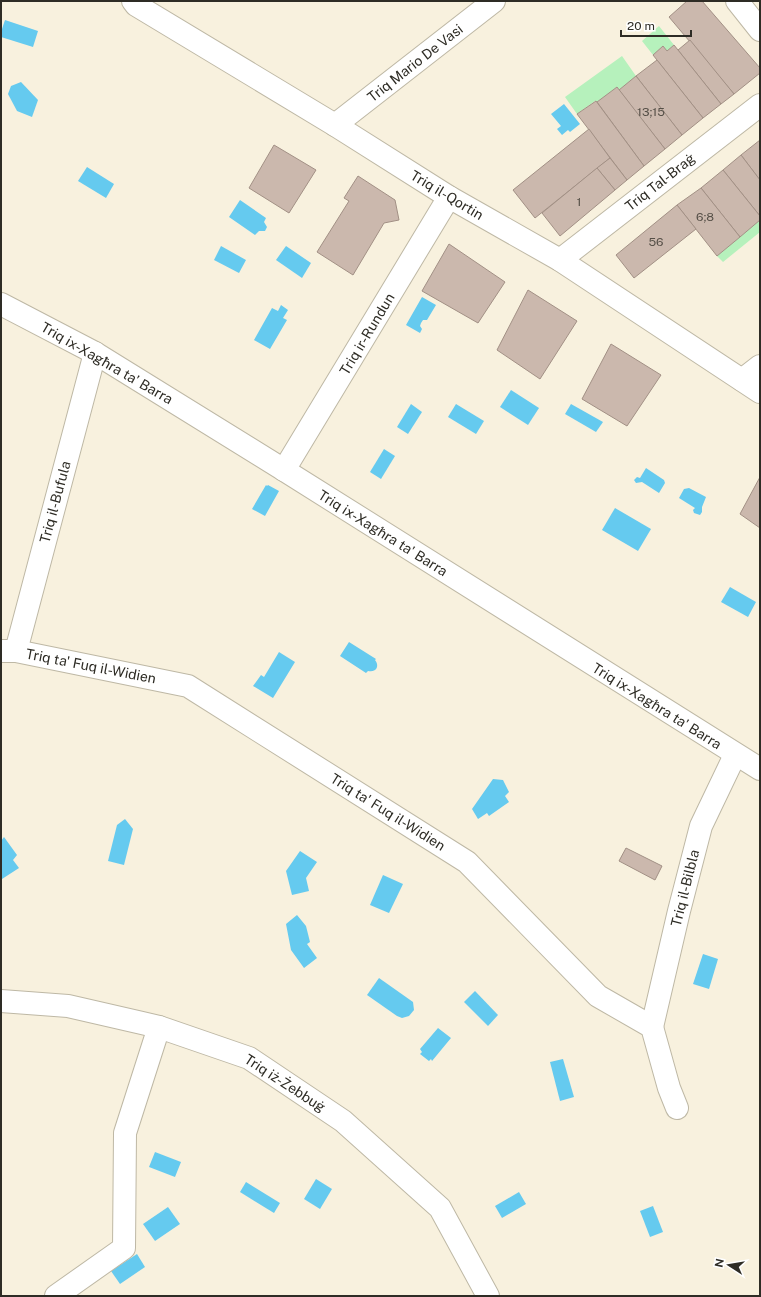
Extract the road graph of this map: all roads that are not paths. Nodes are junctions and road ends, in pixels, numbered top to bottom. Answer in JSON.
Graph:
{"nodes":[{"id":1,"x":133,"y":1,"type":"edge"},
{"id":2,"x":494,"y":1,"type":"edge"},
{"id":3,"x":737,"y":1,"type":"edge"},
{"id":4,"x":760,"y":30,"type":"edge"},
{"id":5,"x":760,"y":105,"type":"edge"},
{"id":6,"x":335,"y":126,"type":"junction"},
{"id":7,"x":449,"y":197,"type":"junction"},
{"id":8,"x":560,"y":260,"type":"junction"},
{"id":9,"x":1,"y":304,"type":"edge"},
{"id":10,"x":95,"y":353,"type":"junction"},
{"id":11,"x":760,"y":366,"type":"edge"},
{"id":12,"x":751,"y":386,"type":"edge"},
{"id":13,"x":284,"y":470,"type":"junction"},
{"id":14,"x":8,"y":651,"type":"edge"},
{"id":15,"x":735,"y":755,"type":"junction"},
{"id":16,"x":760,"y":770,"type":"edge"},
{"id":17,"x":1,"y":1001,"type":"edge"},
{"id":18,"x":159,"y":1027,"type":"junction"},
{"id":19,"x":652,"y":1027,"type":"junction"},
{"id":20,"x":677,"y":1108,"type":"dead end"},
{"id":21,"x":56,"y":1296,"type":"edge"},
{"id":22,"x":488,"y":1296,"type":"edge"}],
"edges":[{"from":1,"to":6,"type":"street","name":"Triq il-Qortin"},
{"from":2,"to":6,"type":"street","name":"Triq Mario De Vasi"},
{"from":3,"to":4,"type":"street"},
{"from":5,"to":8,"type":"street","name":"Triq Tal-Braġ"},
{"from":6,"to":7,"type":"street","name":"Triq il-Qortin"},
{"from":7,"to":8,"type":"street","name":"Triq il-Qortin"},
{"from":7,"to":13,"type":"street","name":"Triq ir-Rundun"},
{"from":8,"to":12,"type":"street","name":"Triq il-Qortin"},
{"from":9,"to":10,"type":"street","name":"Triq ix-Xagħra ta' Barra"},
{"from":10,"to":13,"type":"street","name":"Triq ix-Xagħra ta' Barra"},
{"from":10,"to":14,"type":"street","name":"Triq il-Bufula"},
{"from":11,"to":12,"type":"street"},
{"from":13,"to":15,"type":"street","name":"Triq ix-Xagħra ta' Barra"},
{"from":14,"to":19,"type":"street","name":"Triq ta' Fuq il-Widien"},
{"from":15,"to":16,"type":"street","name":"Triq ix-Xagħra ta' Barra"},
{"from":15,"to":19,"type":"street","name":"Triq il-Bilbla"},
{"from":17,"to":18,"type":"street","name":"Triq iż-Żebbuġ"},
{"from":18,"to":21,"type":"street"},
{"from":18,"to":22,"type":"street","name":"Triq iż-Żebbuġ"},
{"from":19,"to":20,"type":"street"}]}
